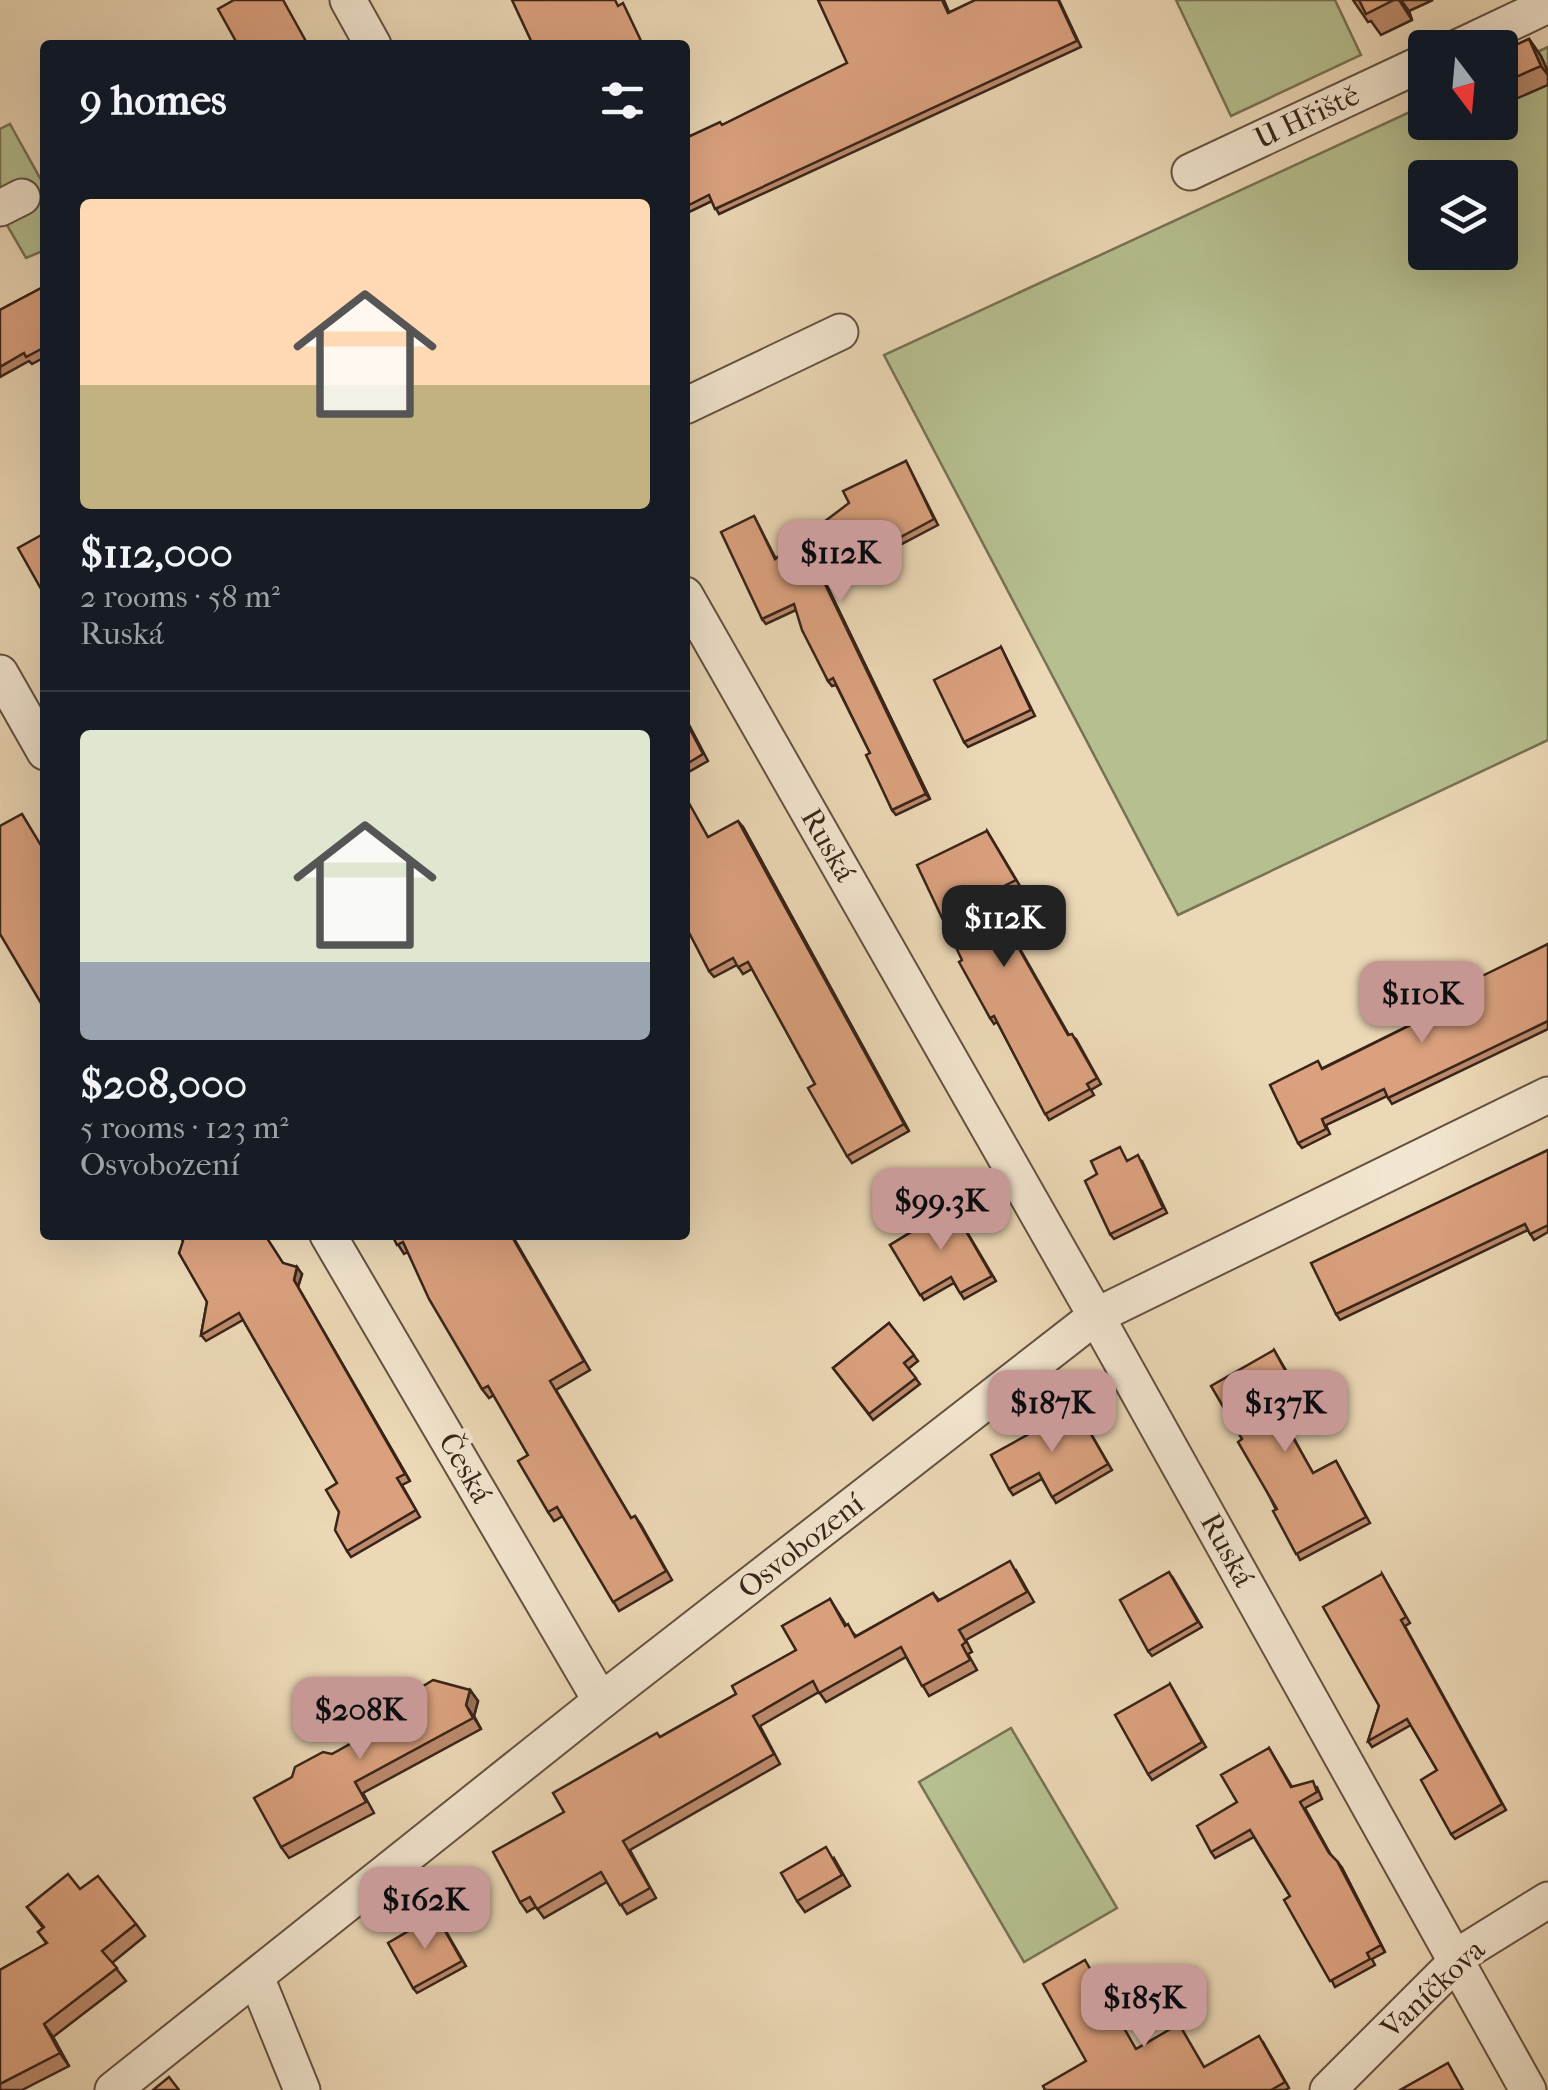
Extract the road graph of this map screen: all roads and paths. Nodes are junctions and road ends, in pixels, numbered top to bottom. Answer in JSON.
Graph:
{"nodes":[{"id":1,"x":348,"y":0,"type":"edge"},
{"id":2,"x":1548,"y":5,"type":"edge"},
{"id":3,"x":1495,"y":30,"type":"edge"},
{"id":4,"x":370,"y":40,"type":"edge"},
{"id":5,"x":1408,"y":70,"type":"edge"},
{"id":6,"x":1190,"y":172,"type":"dead end"},
{"id":7,"x":840,"y":332,"type":"dead end"},
{"id":8,"x":690,"y":404,"type":"edge"},
{"id":9,"x":690,"y":604,"type":"edge"},
{"id":10,"x":0,"y":673,"type":"edge"},
{"id":11,"x":29,"y":730,"type":"edge"},
{"id":12,"x":1548,"y":1094,"type":"edge"},
{"id":13,"x":331,"y":1240,"type":"edge"},
{"id":14,"x":1096,"y":1316,"type":"junction"},
{"id":15,"x":601,"y":1701,"type":"junction"},
{"id":16,"x":1548,"y":1900,"type":"edge"},
{"id":17,"x":1456,"y":1961,"type":"junction"},
{"id":18,"x":256,"y":1978,"type":"junction"},
{"id":19,"x":113,"y":2090,"type":"edge"},
{"id":20,"x":302,"y":2090,"type":"edge"},
{"id":21,"x":1328,"y":2090,"type":"edge"},
{"id":22,"x":1528,"y":2090,"type":"edge"}],
"edges":[{"from":1,"to":4,"type":"street"},
{"from":2,"to":3,"type":"street"},
{"from":5,"to":6,"type":"street","name":"U Hřiště"},
{"from":7,"to":8,"type":"street"},
{"from":9,"to":14,"type":"street","name":"Ruská"},
{"from":10,"to":11,"type":"street"},
{"from":12,"to":14,"type":"street","name":"Osvobození"},
{"from":13,"to":15,"type":"street","name":"Česká"},
{"from":14,"to":15,"type":"street","name":"Osvobození"},
{"from":14,"to":17,"type":"street","name":"Ruská"},
{"from":15,"to":18,"type":"street","name":"Osvobození"},
{"from":16,"to":17,"type":"street","name":"Vaníčkova"},
{"from":17,"to":21,"type":"street","name":"Vaníčkova"},
{"from":17,"to":22,"type":"street","name":"Ruská"},
{"from":18,"to":19,"type":"street","name":"Osvobození"},
{"from":18,"to":20,"type":"street"}]}
